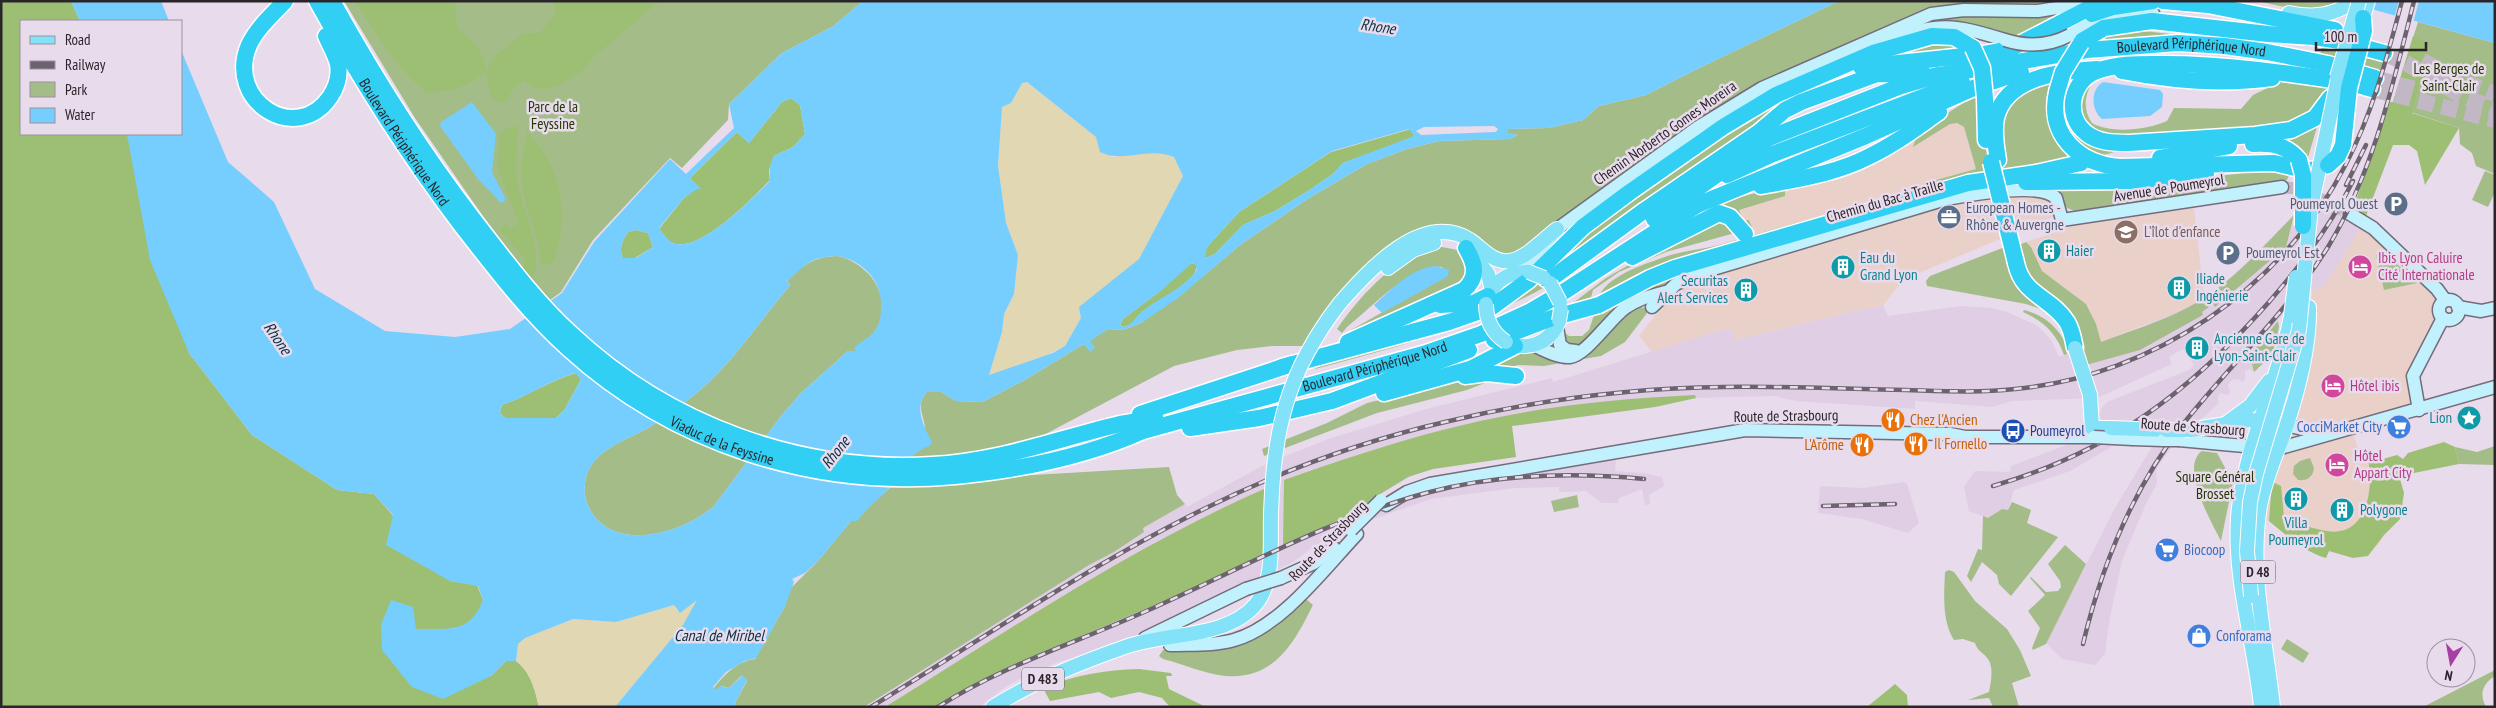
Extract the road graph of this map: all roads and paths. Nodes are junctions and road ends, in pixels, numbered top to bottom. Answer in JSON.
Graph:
{"nodes":[{"id":1,"x":285,"y":1,"type":"edge"},
{"id":2,"x":307,"y":1,"type":"edge"},
{"id":3,"x":317,"y":1,"type":"edge"},
{"id":4,"x":332,"y":1,"type":"edge"},
{"id":5,"x":2098,"y":1,"type":"edge"},
{"id":6,"x":2103,"y":1,"type":"edge"},
{"id":7,"x":2354,"y":1,"type":"edge"},
{"id":8,"x":2358,"y":1,"type":"edge"},
{"id":9,"x":2368,"y":1,"type":"edge"},
{"id":10,"x":2230,"y":6,"type":"edge"},
{"id":11,"x":2155,"y":9,"type":"edge"},
{"id":12,"x":2363,"y":18,"type":"junction"},
{"id":13,"x":2125,"y":24,"type":"junction"},
{"id":14,"x":2048,"y":30,"type":"junction"},
{"id":15,"x":2078,"y":40,"type":"junction"},
{"id":16,"x":2334,"y":40,"type":"junction"},
{"id":17,"x":1848,"y":52,"type":"junction"},
{"id":18,"x":2006,"y":66,"type":"junction"},
{"id":19,"x":2105,"y":68,"type":"junction"},
{"id":20,"x":2294,"y":74,"type":"junction"},
{"id":21,"x":1820,"y":76,"type":"junction"},
{"id":22,"x":1939,"y":76,"type":"junction"},
{"id":23,"x":2340,"y":85,"type":"junction"},
{"id":24,"x":1978,"y":87,"type":"junction"},
{"id":25,"x":1902,"y":96,"type":"junction"},
{"id":26,"x":1876,"y":115,"type":"junction"},
{"id":27,"x":2336,"y":115,"type":"junction"},
{"id":28,"x":1764,"y":127,"type":"junction"},
{"id":29,"x":1994,"y":161,"type":"junction"},
{"id":30,"x":2093,"y":161,"type":"junction"},
{"id":31,"x":2294,"y":164,"type":"junction"},
{"id":32,"x":2324,"y":165,"type":"junction"},
{"id":33,"x":1977,"y":181,"type":"junction"},
{"id":34,"x":2282,"y":187,"type":"tunnel mouth"},
{"id":35,"x":1698,"y":188,"type":"junction"},
{"id":36,"x":1727,"y":192,"type":"junction"},
{"id":37,"x":1698,"y":205,"type":"junction"},
{"id":38,"x":2350,"y":214,"type":"tunnel mouth"},
{"id":39,"x":2062,"y":220,"type":"joint"},
{"id":40,"x":2303,"y":226,"type":"junction"},
{"id":41,"x":1557,"y":230,"type":"junction"},
{"id":42,"x":1745,"y":234,"type":"dead end"},
{"id":43,"x":1470,"y":246,"type":"junction"},
{"id":44,"x":1632,"y":257,"type":"junction"},
{"id":45,"x":1522,"y":272,"type":"junction"},
{"id":46,"x":508,"y":274,"type":"junction"},
{"id":47,"x":1547,"y":280,"type":"junction"},
{"id":48,"x":1489,"y":297,"type":"junction"},
{"id":49,"x":2445,"y":300,"type":"junction"},
{"id":50,"x":1343,"y":306,"type":"junction"},
{"id":51,"x":2458,"y":308,"type":"junction"},
{"id":52,"x":2495,"y":308,"type":"edge"},
{"id":53,"x":1425,"y":309,"type":"junction"},
{"id":54,"x":1559,"y":315,"type":"junction"},
{"id":55,"x":2443,"y":318,"type":"junction"},
{"id":56,"x":1510,"y":344,"type":"junction"},
{"id":57,"x":1533,"y":346,"type":"junction"},
{"id":58,"x":1585,"y":348,"type":"junction"},
{"id":59,"x":2075,"y":348,"type":"joint"},
{"id":60,"x":2279,"y":360,"type":"junction"},
{"id":61,"x":1282,"y":367,"type":"junction"},
{"id":62,"x":1516,"y":376,"type":"dead end"},
{"id":63,"x":1401,"y":388,"type":"junction"},
{"id":64,"x":2495,"y":388,"type":"edge"},
{"id":65,"x":1332,"y":401,"type":"junction"},
{"id":66,"x":2419,"y":410,"type":"junction"},
{"id":67,"x":1292,"y":411,"type":"junction"},
{"id":68,"x":2262,"y":420,"type":"junction"},
{"id":69,"x":2286,"y":425,"type":"junction"},
{"id":70,"x":2222,"y":426,"type":"junction"},
{"id":71,"x":1122,"y":432,"type":"junction"},
{"id":72,"x":2090,"y":434,"type":"junction"},
{"id":73,"x":2136,"y":434,"type":"junction"},
{"id":74,"x":2165,"y":435,"type":"junction"},
{"id":75,"x":2330,"y":435,"type":"junction"},
{"id":76,"x":2254,"y":448,"type":"junction"},
{"id":77,"x":2277,"y":449,"type":"junction"},
{"id":78,"x":992,"y":465,"type":"joint"},
{"id":79,"x":2247,"y":472,"type":"junction"},
{"id":80,"x":2267,"y":478,"type":"junction"},
{"id":81,"x":1274,"y":514,"type":"junction"},
{"id":82,"x":1330,"y":557,"type":"junction"},
{"id":83,"x":2247,"y":595,"type":"junction"},
{"id":84,"x":2258,"y":641,"type":"junction"},
{"id":85,"x":1170,"y":645,"type":"junction"},
{"id":86,"x":1124,"y":647,"type":"junction"},
{"id":87,"x":1092,"y":661,"type":"junction"},
{"id":88,"x":2259,"y":686,"type":"junction"},
{"id":89,"x":2269,"y":703,"type":"edge"},
{"id":90,"x":995,"y":706,"type":"edge"}],
"edges":[{"from":1,"to":2,"type":"highway"},
{"from":3,"to":46,"type":"highway","name":"Boulevard Périphérique Nord"},
{"from":4,"to":46,"type":"highway","name":"Boulevard Périphérique Nord"},
{"from":5,"to":17,"type":"main road"},
{"from":6,"to":14,"type":"highway"},
{"from":7,"to":10,"type":"main road"},
{"from":8,"to":23,"type":"main road","bridge":true},
{"from":9,"to":12,"type":"main road"},
{"from":10,"to":11,"type":"highway"},
{"from":10,"to":16,"type":"highway"},
{"from":11,"to":13,"type":"highway"},
{"from":11,"to":14,"type":"highway"},
{"from":11,"to":15,"type":"highway"},
{"from":11,"to":16,"type":"highway"},
{"from":12,"to":23,"type":"main road"},
{"from":12,"to":32,"type":"highway","bridge":true},
{"from":13,"to":15,"type":"highway"},
{"from":13,"to":16,"type":"highway"},
{"from":14,"to":21,"type":"highway"},
{"from":15,"to":17,"type":"main road","bridge":true},
{"from":15,"to":30,"type":"highway","bridge":true},
{"from":17,"to":41,"type":"main road","name":"Chemin Norberto Gomes Moreira"},
{"from":18,"to":22,"type":"highway","name":"Boulevard Périphérique Nord"},
{"from":18,"to":23,"type":"highway","name":"Boulevard Périphérique Nord"},
{"from":18,"to":24,"type":"highway","name":"Boulevard Périphérique Nord"},
{"from":19,"to":20,"type":"highway"},
{"from":19,"to":20,"type":"highway"},
{"from":19,"to":23,"type":"highway"},
{"from":19,"to":29,"type":"highway"},
{"from":20,"to":23,"type":"highway"},
{"from":21,"to":24,"type":"highway","bridge":true},
{"from":21,"to":61,"type":"highway"},
{"from":22,"to":28,"type":"highway"},
{"from":22,"to":28,"type":"highway"},
{"from":22,"to":35,"type":"highway"},
{"from":23,"to":24,"type":"highway","name":"Boulevard Périphérique Nord"},
{"from":23,"to":27,"type":"main road"},
{"from":23,"to":32,"type":"main road","bridge":true},
{"from":23,"to":40,"type":"main road","bridge":true},
{"from":24,"to":25,"type":"highway"},
{"from":24,"to":26,"type":"highway"},
{"from":24,"to":29,"type":"highway"},
{"from":24,"to":36,"type":"highway"},
{"from":25,"to":26,"type":"highway"},
{"from":25,"to":35,"type":"highway"},
{"from":26,"to":35,"type":"highway"},
{"from":26,"to":37,"type":"highway"},
{"from":27,"to":32,"type":"main road","bridge":true},
{"from":27,"to":69,"type":"main road","bridge":true},
{"from":28,"to":35,"type":"highway"},
{"from":28,"to":47,"type":"highway"},
{"from":29,"to":59,"type":"highway","bridge":true},
{"from":30,"to":31,"type":"highway"},
{"from":30,"to":31,"type":"highway"},
{"from":30,"to":33,"type":"highway"},
{"from":31,"to":32,"type":"highway"},
{"from":31,"to":33,"type":"highway"},
{"from":31,"to":40,"type":"highway","bridge":true},
{"from":32,"to":83,"type":"main road","bridge":true},
{"from":33,"to":65,"type":"highway"},
{"from":34,"to":39,"type":"main road","name":"Avenue de Poumeyrol"},
{"from":35,"to":71,"type":"highway","name":"Boulevard Périphérique Nord"},
{"from":36,"to":37,"type":"highway","name":"Boulevard Périphérique Nord"},
{"from":36,"to":44,"type":"highway"},
{"from":37,"to":71,"type":"highway","name":"Boulevard Périphérique Nord"},
{"from":38,"to":49,"type":"main road"},
{"from":39,"to":58,"type":"main road","name":"Chemin du Bac à Traille"},
{"from":40,"to":60,"type":"main road","bridge":true},
{"from":41,"to":43,"type":"main road"},
{"from":41,"to":45,"type":"main road","name":"Chemin Norberto Gomes Moreira"},
{"from":42,"to":44,"type":"highway"},
{"from":43,"to":45,"type":"main road"},
{"from":43,"to":48,"type":"main road"},
{"from":43,"to":50,"type":"main road"},
{"from":43,"to":53,"type":"highway"},
{"from":44,"to":54,"type":"highway"},
{"from":45,"to":47,"type":"main road","bridge":true},
{"from":45,"to":48,"type":"main road"},
{"from":46,"to":78,"type":"highway","name":"Viaduc de la Feyssine"},
{"from":47,"to":54,"type":"main road","bridge":true},
{"from":48,"to":53,"type":"highway"},
{"from":48,"to":56,"type":"main road","bridge":true},
{"from":49,"to":51,"type":"main road"},
{"from":49,"to":55,"type":"main road"},
{"from":50,"to":67,"type":"main road"},
{"from":50,"to":81,"type":"main road","bridge":true},
{"from":51,"to":52,"type":"main road"},
{"from":51,"to":55,"type":"main road"},
{"from":53,"to":61,"type":"highway"},
{"from":54,"to":57,"type":"main road"},
{"from":54,"to":58,"type":"main road"},
{"from":55,"to":66,"type":"main road"},
{"from":56,"to":57,"type":"main road"},
{"from":56,"to":63,"type":"highway"},
{"from":57,"to":58,"type":"main road"},
{"from":59,"to":72,"type":"main road","bridge":true},
{"from":60,"to":68,"type":"main road"},
{"from":60,"to":70,"type":"main road"},
{"from":61,"to":71,"type":"highway"},
{"from":62,"to":63,"type":"highway"},
{"from":63,"to":65,"type":"highway"},
{"from":64,"to":66,"type":"main road","name":"Route de Strasbourg"},
{"from":65,"to":67,"type":"highway"},
{"from":66,"to":75,"type":"main road","name":"Route de Strasbourg"},
{"from":67,"to":71,"type":"highway"},
{"from":67,"to":81,"type":"main road"},
{"from":68,"to":69,"type":"main road"},
{"from":68,"to":70,"type":"main road","name":"Route de Strasbourg"},
{"from":68,"to":76,"type":"main road"},
{"from":69,"to":75,"type":"main road"},
{"from":69,"to":77,"type":"main road"},
{"from":70,"to":74,"type":"main road","name":"Route de Strasbourg","bridge":true},
{"from":71,"to":78,"type":"highway","name":"Boulevard Périphérique Nord"},
{"from":72,"to":73,"type":"main road","name":"Route de Strasbourg","bridge":true},
{"from":72,"to":73,"type":"main road","name":"Route de Strasbourg","bridge":true},
{"from":72,"to":82,"type":"main road","name":"Route de Strasbourg","bridge":true},
{"from":73,"to":74,"type":"main road","name":"Route de Strasbourg"},
{"from":74,"to":76,"type":"main road","name":"Route de Strasbourg","bridge":true},
{"from":75,"to":77,"type":"main road","name":"Route de Strasbourg"},
{"from":76,"to":77,"type":"main road","name":"Route de Strasbourg"},
{"from":76,"to":79,"type":"main road","number":"D 48"},
{"from":77,"to":80,"type":"main road","number":"D 48"},
{"from":79,"to":80,"type":"main road"},
{"from":79,"to":83,"type":"main road","number":"D 48"},
{"from":80,"to":89,"type":"main road","number":"D 48"},
{"from":81,"to":85,"type":"main road"},
{"from":81,"to":86,"type":"main road"},
{"from":82,"to":85,"type":"main road","name":"Route de Strasbourg","number":"D 483"},
{"from":82,"to":86,"type":"main road","name":"Route de Strasbourg","bridge":true},
{"from":83,"to":84,"type":"main road"},
{"from":83,"to":88,"type":"main road"},
{"from":84,"to":88,"type":"main road"},
{"from":84,"to":89,"type":"main road"},
{"from":85,"to":87,"type":"main road","name":"Route de Strasbourg","number":"D 483"},
{"from":86,"to":87,"type":"main road","name":"Route de Strasbourg"},
{"from":87,"to":90,"type":"main road","name":"Route de Strasbourg","number":"D 483"},
{"from":88,"to":89,"type":"main road"}]}
